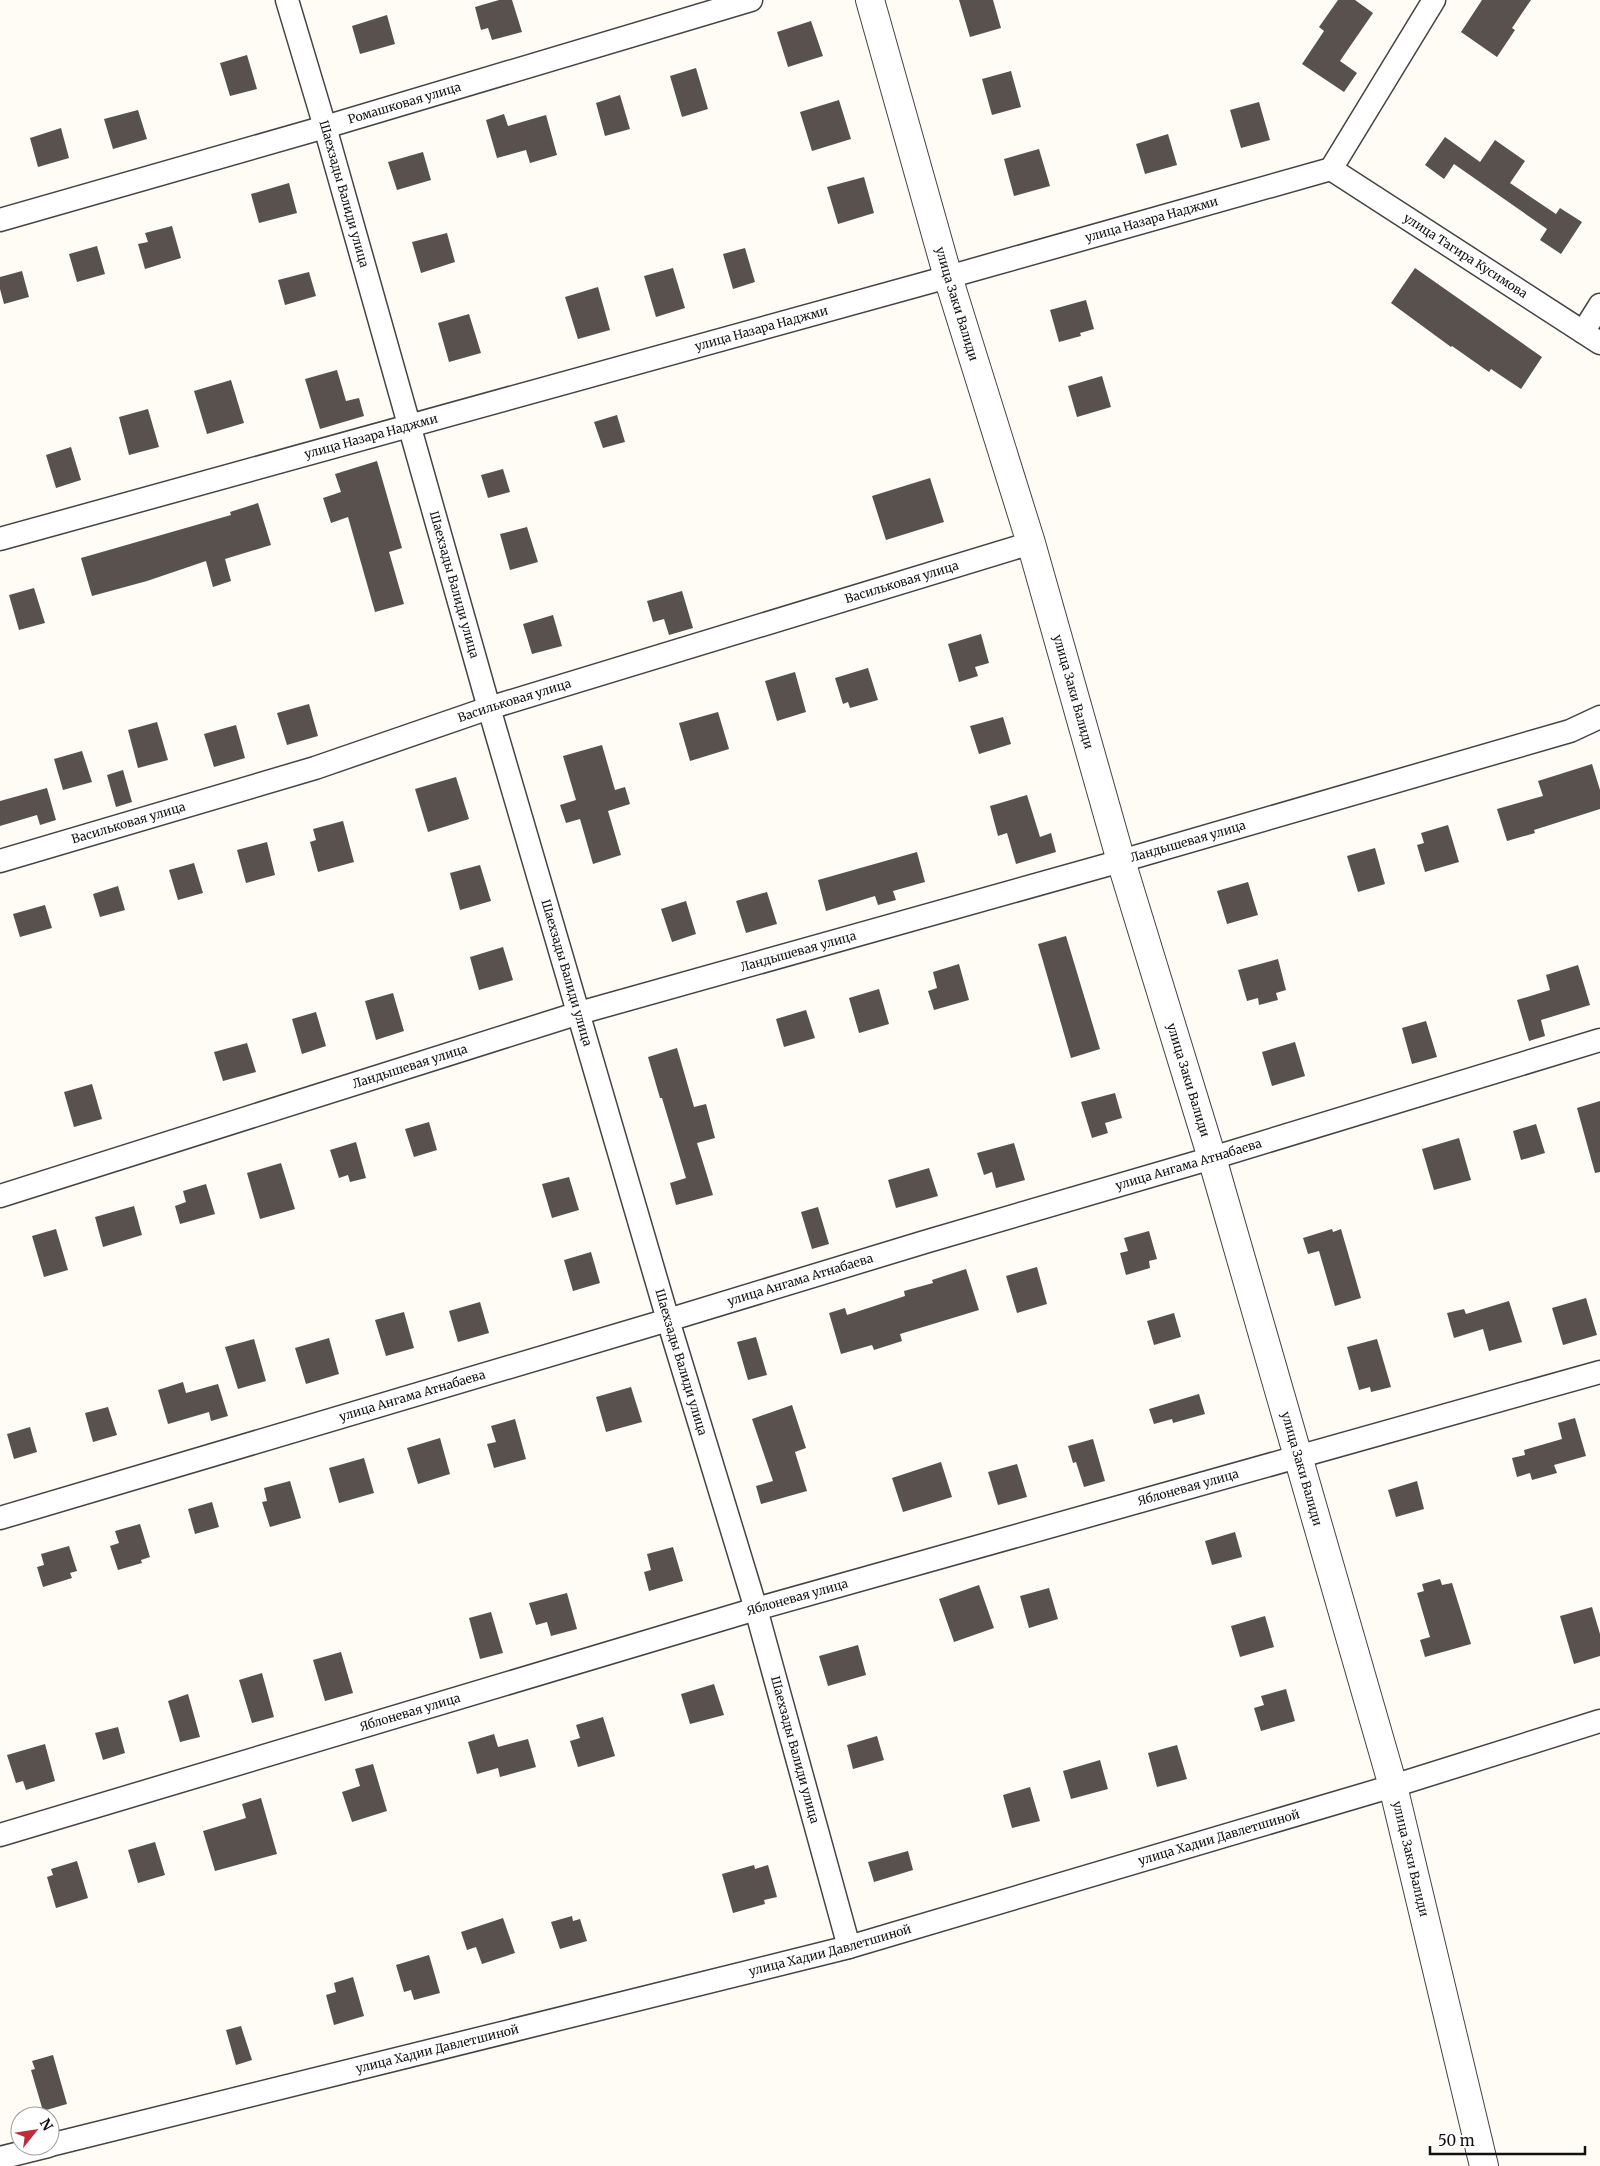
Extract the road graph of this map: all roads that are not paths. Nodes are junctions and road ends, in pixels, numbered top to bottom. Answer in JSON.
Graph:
{"nodes":[{"id":1,"x":287,"y":0,"type":"edge"},
{"id":2,"x":751,"y":0,"type":"edge"},
{"id":3,"x":870,"y":0,"type":"edge"},
{"id":4,"x":1434,"y":0,"type":"edge"},
{"id":5,"x":325,"y":127,"type":"junction"},
{"id":6,"x":1331,"y":168,"type":"junction"},
{"id":7,"x":0,"y":220,"type":"edge"},
{"id":8,"x":948,"y":277,"type":"junction"},
{"id":9,"x":1600,"y":305,"type":"edge"},
{"id":10,"x":1592,"y":337,"type":"edge"},
{"id":11,"x":410,"y":426,"type":"junction"},
{"id":12,"x":0,"y":539,"type":"edge"},
{"id":13,"x":1031,"y":543,"type":"junction"},
{"id":14,"x":489,"y":708,"type":"junction"},
{"id":15,"x":1600,"y":717,"type":"edge"},
{"id":16,"x":0,"y":861,"type":"edge"},
{"id":17,"x":1121,"y":861,"type":"junction"},
{"id":18,"x":579,"y":1013,"type":"junction"},
{"id":19,"x":1600,"y":1040,"type":"edge"},
{"id":20,"x":1212,"y":1158,"type":"junction"},
{"id":21,"x":0,"y":1196,"type":"edge"},
{"id":22,"x":668,"y":1320,"type":"junction"},
{"id":23,"x":1600,"y":1372,"type":"edge"},
{"id":24,"x":1299,"y":1456,"type":"junction"},
{"id":25,"x":0,"y":1518,"type":"edge"},
{"id":26,"x":756,"y":1609,"type":"junction"},
{"id":27,"x":1600,"y":1721,"type":"edge"},
{"id":28,"x":1393,"y":1786,"type":"junction"},
{"id":29,"x":0,"y":1835,"type":"edge"},
{"id":30,"x":849,"y":1947,"type":"junction"},
{"id":31,"x":60,"y":2143,"type":"edge"},
{"id":32,"x":1484,"y":2166,"type":"edge"}],
"edges":[{"from":1,"to":5,"type":"street","name":"Шаехзады Валиди улица"},
{"from":2,"to":5,"type":"street","name":"Ромашковая улица"},
{"from":3,"to":8,"type":"street","name":"улица Заки Валиди"},
{"from":4,"to":6,"type":"street"},
{"from":5,"to":7,"type":"street","name":"Ромашковая улица"},
{"from":5,"to":11,"type":"street","name":"Шаехзады Валиди улица"},
{"from":6,"to":8,"type":"street","name":"улица Назара Наджми"},
{"from":6,"to":10,"type":"street","name":"улица Тагира Кусимова"},
{"from":8,"to":11,"type":"street","name":"улица Назара Наджми"},
{"from":8,"to":13,"type":"street","name":"улица Заки Валиди"},
{"from":9,"to":10,"type":"street"},
{"from":11,"to":12,"type":"street","name":"улица Назара Наджми"},
{"from":11,"to":14,"type":"street","name":"Шаехзады Валиди улица"},
{"from":13,"to":14,"type":"street","name":"Васильковая улица"},
{"from":13,"to":17,"type":"street","name":"улица Заки Валиди"},
{"from":14,"to":16,"type":"street","name":"Васильковая улица"},
{"from":14,"to":18,"type":"street","name":"Шаехзады Валиди улица"},
{"from":15,"to":17,"type":"street","name":"Ландышевая улица"},
{"from":17,"to":18,"type":"street","name":"Ландышевая улица"},
{"from":17,"to":20,"type":"street","name":"улица Заки Валиди"},
{"from":18,"to":21,"type":"street","name":"Ландышевая улица"},
{"from":18,"to":22,"type":"street","name":"Шаехзады Валиди улица"},
{"from":19,"to":20,"type":"street","name":"улица Ангама Атнабаева"},
{"from":20,"to":22,"type":"street","name":"улица Ангама Атнабаева"},
{"from":20,"to":24,"type":"street","name":"улица Заки Валиди"},
{"from":22,"to":25,"type":"street","name":"улица Ангама Атнабаева"},
{"from":22,"to":26,"type":"street","name":"Шаехзады Валиди улица"},
{"from":23,"to":24,"type":"street","name":"Яблоневая улица"},
{"from":24,"to":26,"type":"street","name":"Яблоневая улица"},
{"from":24,"to":28,"type":"street","name":"улица Заки Валиди"},
{"from":26,"to":29,"type":"street","name":"Яблоневая улица"},
{"from":26,"to":30,"type":"street","name":"Шаехзады Валиди улица"},
{"from":27,"to":28,"type":"street","name":"улица Хадии Давлетшиной"},
{"from":28,"to":30,"type":"street","name":"улица Хадии Давлетшиной"},
{"from":28,"to":32,"type":"street","name":"улица Заки Валиди"},
{"from":30,"to":31,"type":"street","name":"улица Хадии Давлетшиной"}]}
